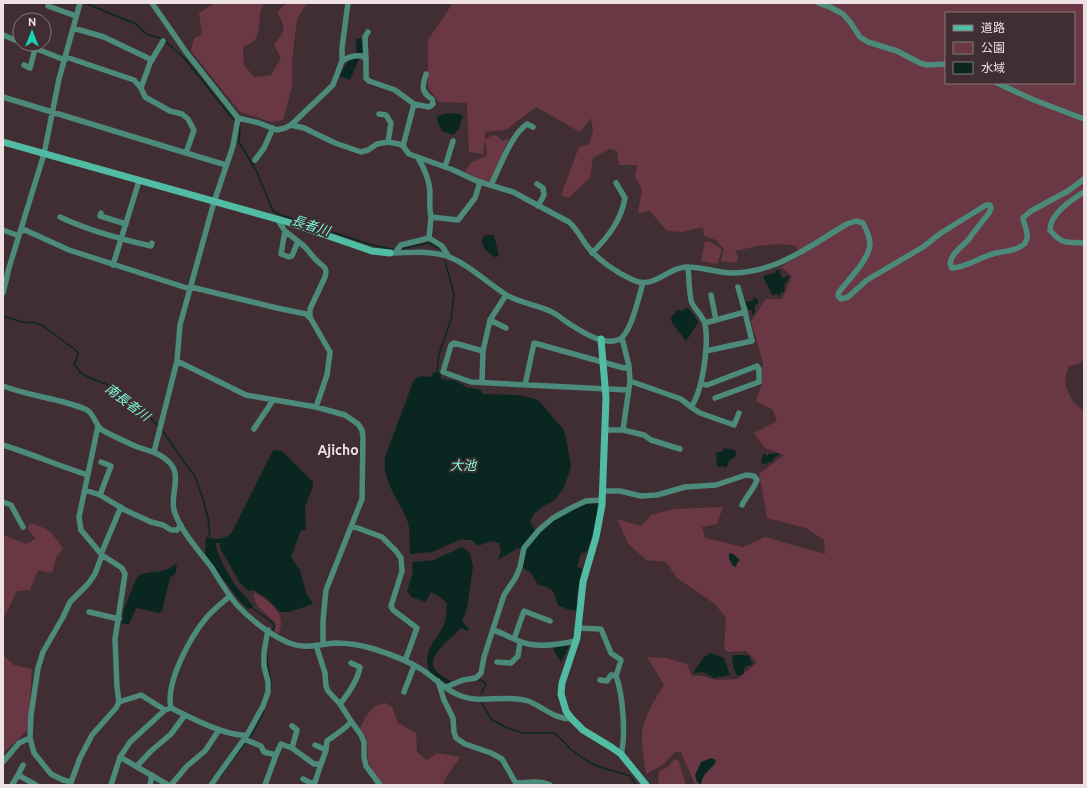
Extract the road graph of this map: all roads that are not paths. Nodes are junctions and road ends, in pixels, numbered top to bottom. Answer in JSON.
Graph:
{"nodes":[{"id":1,"x":80,"y":3,"type":"edge"},
{"id":2,"x":152,"y":3,"type":"edge"},
{"id":3,"x":348,"y":3,"type":"edge"},
{"id":4,"x":818,"y":3,"type":"edge"},
{"id":5,"x":48,"y":6,"type":"dead end"},
{"id":6,"x":76,"y":16,"type":"junction"},
{"id":7,"x":73,"y":28,"type":"junction"},
{"id":8,"x":368,"y":32,"type":"dead end"},
{"id":9,"x":163,"y":41,"type":"dead end"},
{"id":10,"x":34,"y":52,"type":"edge"},
{"id":11,"x":44,"y":52,"type":"edge"},
{"id":12,"x":66,"y":59,"type":"junction"},
{"id":13,"x":152,"y":60,"type":"junction"},
{"id":14,"x":366,"y":60,"type":"junction"},
{"id":15,"x":342,"y":61,"type":"junction"},
{"id":16,"x":945,"y":64,"type":"edge"},
{"id":17,"x":24,"y":65,"type":"dead end"},
{"id":18,"x":426,"y":74,"type":"dead end"},
{"id":19,"x":1000,"y":84,"type":"edge"},
{"id":20,"x":141,"y":88,"type":"junction"},
{"id":21,"x":3,"y":97,"type":"edge"},
{"id":22,"x":414,"y":104,"type":"junction"},
{"id":23,"x":53,"y":112,"type":"junction"},
{"id":24,"x":379,"y":114,"type":"dead end"},
{"id":25,"x":1084,"y":116,"type":"edge"},
{"id":26,"x":238,"y":118,"type":"junction"},
{"id":27,"x":291,"y":125,"type":"junction"},
{"id":28,"x":533,"y":127,"type":"dead end"},
{"id":29,"x":273,"y":128,"type":"junction"},
{"id":30,"x":453,"y":141,"type":"dead end"},
{"id":31,"x":3,"y":142,"type":"edge"},
{"id":32,"x":388,"y":142,"type":"junction"},
{"id":33,"x":404,"y":146,"type":"junction"},
{"id":34,"x":186,"y":153,"type":"junction"},
{"id":35,"x":44,"y":154,"type":"junction"},
{"id":36,"x":418,"y":158,"type":"junction"},
{"id":37,"x":255,"y":160,"type":"dead end"},
{"id":38,"x":226,"y":165,"type":"junction"},
{"id":39,"x":445,"y":167,"type":"junction"},
{"id":40,"x":1084,"y":179,"type":"edge"},
{"id":41,"x":139,"y":181,"type":"junction"},
{"id":42,"x":480,"y":182,"type":"junction"},
{"id":43,"x":616,"y":183,"type":"dead end"},
{"id":44,"x":537,"y":184,"type":"dead end"},
{"id":45,"x":491,"y":185,"type":"junction"},
{"id":46,"x":1084,"y":192,"type":"edge"},
{"id":47,"x":214,"y":202,"type":"junction"},
{"id":48,"x":538,"y":206,"type":"junction"},
{"id":49,"x":101,"y":213,"type":"dead end"},
{"id":50,"x":431,"y":216,"type":"junction"},
{"id":51,"x":60,"y":217,"type":"dead end"},
{"id":52,"x":277,"y":219,"type":"junction"},
{"id":53,"x":126,"y":224,"type":"junction"},
{"id":54,"x":3,"y":230,"type":"edge"},
{"id":55,"x":285,"y":231,"type":"junction"},
{"id":56,"x":20,"y":234,"type":"junction"},
{"id":57,"x":429,"y":238,"type":"junction"},
{"id":58,"x":121,"y":239,"type":"junction"},
{"id":59,"x":298,"y":241,"type":"junction"},
{"id":60,"x":152,"y":243,"type":"dead end"},
{"id":61,"x":1084,"y":243,"type":"edge"},
{"id":62,"x":395,"y":251,"type":"junction"},
{"id":63,"x":592,"y":252,"type":"junction"},
{"id":64,"x":449,"y":257,"type":"junction"},
{"id":65,"x":113,"y":265,"type":"junction"},
{"id":66,"x":688,"y":266,"type":"junction"},
{"id":67,"x":643,"y":283,"type":"junction"},
{"id":68,"x":191,"y":288,"type":"junction"},
{"id":69,"x":738,"y":288,"type":"dead end"},
{"id":70,"x":3,"y":293,"type":"edge"},
{"id":71,"x":506,"y":295,"type":"junction"},
{"id":72,"x":711,"y":296,"type":"dead end"},
{"id":73,"x":745,"y":312,"type":"junction"},
{"id":74,"x":310,"y":318,"type":"junction"},
{"id":75,"x":490,"y":320,"type":"junction"},
{"id":76,"x":716,"y":320,"type":"junction"},
{"id":77,"x":705,"y":323,"type":"junction"},
{"id":78,"x":506,"y":328,"type":"dead end"},
{"id":79,"x":622,"y":338,"type":"junction"},
{"id":80,"x":600,"y":340,"type":"junction"},
{"id":81,"x":483,"y":351,"type":"junction"},
{"id":82,"x":706,"y":351,"type":"junction"},
{"id":83,"x":177,"y":361,"type":"junction"},
{"id":84,"x":603,"y":361,"type":"junction"},
{"id":85,"x":629,"y":367,"type":"junction"},
{"id":86,"x":630,"y":381,"type":"junction"},
{"id":87,"x":482,"y":382,"type":"junction"},
{"id":88,"x":701,"y":384,"type":"junction"},
{"id":89,"x":525,"y":385,"type":"junction"},
{"id":90,"x":3,"y":386,"type":"edge"},
{"id":91,"x":606,"y":388,"type":"junction"},
{"id":92,"x":628,"y":390,"type":"junction"},
{"id":93,"x":715,"y":398,"type":"dead end"},
{"id":94,"x":273,"y":400,"type":"junction"},
{"id":95,"x":316,"y":407,"type":"junction"},
{"id":96,"x":692,"y":407,"type":"junction"},
{"id":97,"x":739,"y":413,"type":"dead end"},
{"id":98,"x":98,"y":426,"type":"junction"},
{"id":99,"x":254,"y":429,"type":"dead end"},
{"id":100,"x":606,"y":430,"type":"junction"},
{"id":101,"x":623,"y":430,"type":"junction"},
{"id":102,"x":3,"y":445,"type":"edge"},
{"id":103,"x":680,"y":449,"type":"dead end"},
{"id":104,"x":154,"y":452,"type":"junction"},
{"id":105,"x":100,"y":462,"type":"dead end"},
{"id":106,"x":88,"y":475,"type":"junction"},
{"id":107,"x":85,"y":490,"type":"junction"},
{"id":108,"x":603,"y":491,"type":"junction"},
{"id":109,"x":100,"y":495,"type":"junction"},
{"id":110,"x":602,"y":500,"type":"junction"},
{"id":111,"x":3,"y":502,"type":"edge"},
{"id":112,"x":742,"y":505,"type":"dead end"},
{"id":113,"x":121,"y":507,"type":"junction"},
{"id":114,"x":181,"y":526,"type":"junction"},
{"id":115,"x":352,"y":526,"type":"junction"},
{"id":116,"x":23,"y":527,"type":"dead end"},
{"id":117,"x":102,"y":554,"type":"junction"},
{"id":118,"x":230,"y":596,"type":"junction"},
{"id":119,"x":89,"y":612,"type":"dead end"},
{"id":120,"x":119,"y":618,"type":"junction"},
{"id":121,"x":550,"y":621,"type":"dead end"},
{"id":122,"x":578,"y":628,"type":"junction"},
{"id":123,"x":268,"y":630,"type":"junction"},
{"id":124,"x":493,"y":630,"type":"junction"},
{"id":125,"x":514,"y":639,"type":"junction"},
{"id":126,"x":576,"y":641,"type":"junction"},
{"id":127,"x":520,"y":642,"type":"junction"},
{"id":128,"x":323,"y":644,"type":"junction"},
{"id":129,"x":316,"y":645,"type":"junction"},
{"id":130,"x":405,"y":661,"type":"junction"},
{"id":131,"x":496,"y":662,"type":"dead end"},
{"id":132,"x":351,"y":663,"type":"dead end"},
{"id":133,"x":414,"y":666,"type":"junction"},
{"id":134,"x":616,"y":676,"type":"junction"},
{"id":135,"x":600,"y":680,"type":"dead end"},
{"id":136,"x":438,"y":682,"type":"junction"},
{"id":137,"x":446,"y":687,"type":"junction"},
{"id":138,"x":404,"y":692,"type":"dead end"},
{"id":139,"x":119,"y":702,"type":"junction"},
{"id":140,"x":340,"y":704,"type":"junction"},
{"id":141,"x":168,"y":709,"type":"junction"},
{"id":142,"x":185,"y":715,"type":"junction"},
{"id":143,"x":572,"y":719,"type":"junction"},
{"id":144,"x":351,"y":721,"type":"junction"},
{"id":145,"x":292,"y":726,"type":"dead end"},
{"id":146,"x":219,"y":730,"type":"junction"},
{"id":147,"x":245,"y":737,"type":"junction"},
{"id":148,"x":30,"y":738,"type":"junction"},
{"id":149,"x":315,"y":745,"type":"dead end"},
{"id":150,"x":292,"y":748,"type":"junction"},
{"id":151,"x":326,"y":750,"type":"junction"},
{"id":152,"x":620,"y":754,"type":"junction"},
{"id":153,"x":276,"y":755,"type":"junction"},
{"id":154,"x":120,"y":756,"type":"junction"},
{"id":155,"x":3,"y":762,"type":"edge"},
{"id":156,"x":321,"y":764,"type":"junction"},
{"id":157,"x":23,"y":765,"type":"dead end"},
{"id":158,"x":137,"y":766,"type":"junction"},
{"id":159,"x":18,"y":775,"type":"junction"},
{"id":160,"x":152,"y":775,"type":"junction"},
{"id":161,"x":303,"y":779,"type":"dead end"},
{"id":162,"x":70,"y":783,"type":"edge"},
{"id":163,"x":517,"y":784,"type":"edge"},
{"id":164,"x":12,"y":785,"type":"edge"},
{"id":165,"x":36,"y":785,"type":"edge"},
{"id":166,"x":111,"y":785,"type":"edge"},
{"id":167,"x":150,"y":785,"type":"edge"},
{"id":168,"x":169,"y":785,"type":"edge"},
{"id":169,"x":211,"y":785,"type":"edge"},
{"id":170,"x":266,"y":785,"type":"edge"},
{"id":171,"x":380,"y":785,"type":"edge"},
{"id":172,"x":550,"y":785,"type":"edge"},
{"id":173,"x":646,"y":785,"type":"edge"}],
"edges":[{"from":1,"to":6,"type":"street"},
{"from":2,"to":26,"type":"street"},
{"from":3,"to":15,"type":"street"},
{"from":4,"to":16,"type":"street"},
{"from":5,"to":6,"type":"street"},
{"from":6,"to":7,"type":"street"},
{"from":7,"to":12,"type":"street"},
{"from":7,"to":13,"type":"street"},
{"from":8,"to":14,"type":"street"},
{"from":9,"to":13,"type":"street"},
{"from":10,"to":17,"type":"street"},
{"from":11,"to":12,"type":"street"},
{"from":12,"to":20,"type":"street"},
{"from":12,"to":23,"type":"street"},
{"from":13,"to":20,"type":"street"},
{"from":14,"to":15,"type":"street"},
{"from":14,"to":22,"type":"street"},
{"from":15,"to":27,"type":"street"},
{"from":18,"to":22,"type":"street"},
{"from":19,"to":25,"type":"street"},
{"from":20,"to":34,"type":"street"},
{"from":21,"to":23,"type":"street"},
{"from":22,"to":33,"type":"street"},
{"from":23,"to":34,"type":"street"},
{"from":23,"to":35,"type":"street"},
{"from":24,"to":32,"type":"street"},
{"from":26,"to":29,"type":"street"},
{"from":26,"to":38,"type":"street"},
{"from":27,"to":29,"type":"street"},
{"from":27,"to":32,"type":"street"},
{"from":28,"to":45,"type":"street"},
{"from":29,"to":37,"type":"street"},
{"from":30,"to":39,"type":"street"},
{"from":31,"to":35,"type":"street"},
{"from":32,"to":33,"type":"street"},
{"from":33,"to":36,"type":"street"},
{"from":34,"to":38,"type":"street"},
{"from":35,"to":41,"type":"street"},
{"from":35,"to":56,"type":"street"},
{"from":36,"to":39,"type":"street"},
{"from":36,"to":50,"type":"street"},
{"from":38,"to":47,"type":"street"},
{"from":39,"to":42,"type":"street"},
{"from":40,"to":66,"type":"street"},
{"from":41,"to":47,"type":"street"},
{"from":41,"to":53,"type":"street"},
{"from":42,"to":45,"type":"street"},
{"from":42,"to":50,"type":"street"},
{"from":43,"to":63,"type":"street"},
{"from":44,"to":48,"type":"street"},
{"from":45,"to":48,"type":"street"},
{"from":46,"to":61,"type":"street"},
{"from":47,"to":52,"type":"street"},
{"from":47,"to":68,"type":"street"},
{"from":48,"to":63,"type":"street"},
{"from":49,"to":53,"type":"street"},
{"from":50,"to":57,"type":"street"},
{"from":51,"to":58,"type":"street"},
{"from":52,"to":55,"type":"street"},
{"from":52,"to":62,"type":"street"},
{"from":53,"to":58,"type":"street"},
{"from":54,"to":56,"type":"street"},
{"from":55,"to":59,"type":"street"},
{"from":55,"to":59,"type":"street"},
{"from":56,"to":65,"type":"street"},
{"from":56,"to":70,"type":"street"},
{"from":57,"to":62,"type":"street"},
{"from":57,"to":64,"type":"street"},
{"from":58,"to":60,"type":"street"},
{"from":58,"to":65,"type":"street"},
{"from":59,"to":74,"type":"street"},
{"from":62,"to":64,"type":"street"},
{"from":63,"to":67,"type":"street"},
{"from":64,"to":71,"type":"street"},
{"from":65,"to":68,"type":"street"},
{"from":66,"to":67,"type":"street"},
{"from":66,"to":77,"type":"street"},
{"from":67,"to":79,"type":"street"},
{"from":68,"to":74,"type":"street"},
{"from":68,"to":83,"type":"street"},
{"from":69,"to":73,"type":"street"},
{"from":71,"to":75,"type":"street"},
{"from":71,"to":80,"type":"street"},
{"from":72,"to":76,"type":"street"},
{"from":73,"to":76,"type":"street"},
{"from":73,"to":82,"type":"street"},
{"from":74,"to":95,"type":"street"},
{"from":75,"to":78,"type":"street"},
{"from":75,"to":81,"type":"street"},
{"from":76,"to":77,"type":"street"},
{"from":77,"to":82,"type":"street"},
{"from":79,"to":80,"type":"street"},
{"from":79,"to":85,"type":"street"},
{"from":80,"to":84,"type":"street"},
{"from":81,"to":87,"type":"street"},
{"from":81,"to":87,"type":"street"},
{"from":82,"to":88,"type":"street"},
{"from":83,"to":94,"type":"street"},
{"from":83,"to":104,"type":"street"},
{"from":84,"to":85,"type":"street"},
{"from":84,"to":89,"type":"street"},
{"from":84,"to":91,"type":"street"},
{"from":85,"to":86,"type":"street"},
{"from":86,"to":92,"type":"street"},
{"from":86,"to":96,"type":"street"},
{"from":87,"to":89,"type":"street"},
{"from":88,"to":93,"type":"street"},
{"from":88,"to":96,"type":"street"},
{"from":89,"to":91,"type":"street"},
{"from":90,"to":98,"type":"street"},
{"from":91,"to":92,"type":"street"},
{"from":91,"to":100,"type":"street"},
{"from":92,"to":101,"type":"street"},
{"from":94,"to":95,"type":"street"},
{"from":94,"to":99,"type":"street"},
{"from":95,"to":115,"type":"street"},
{"from":96,"to":97,"type":"street"},
{"from":98,"to":104,"type":"street"},
{"from":98,"to":106,"type":"street"},
{"from":100,"to":101,"type":"street"},
{"from":100,"to":108,"type":"street"},
{"from":101,"to":103,"type":"street"},
{"from":102,"to":106,"type":"street"},
{"from":104,"to":114,"type":"street"},
{"from":105,"to":109,"type":"street"},
{"from":106,"to":107,"type":"street"},
{"from":107,"to":109,"type":"street"},
{"from":107,"to":117,"type":"street"},
{"from":108,"to":110,"type":"street"},
{"from":108,"to":112,"type":"street"},
{"from":109,"to":113,"type":"street"},
{"from":110,"to":122,"type":"street"},
{"from":110,"to":124,"type":"street"},
{"from":111,"to":116,"type":"street"},
{"from":113,"to":114,"type":"street"},
{"from":113,"to":117,"type":"street"},
{"from":114,"to":118,"type":"street"},
{"from":115,"to":128,"type":"street"},
{"from":115,"to":130,"type":"street"},
{"from":117,"to":120,"type":"street"},
{"from":117,"to":148,"type":"street"},
{"from":118,"to":123,"type":"street"},
{"from":118,"to":141,"type":"street"},
{"from":119,"to":120,"type":"street"},
{"from":120,"to":139,"type":"street"},
{"from":121,"to":125,"type":"street"},
{"from":122,"to":126,"type":"street"},
{"from":122,"to":134,"type":"street"},
{"from":123,"to":129,"type":"street"},
{"from":123,"to":147,"type":"street"},
{"from":124,"to":125,"type":"street"},
{"from":124,"to":137,"type":"street"},
{"from":125,"to":127,"type":"street"},
{"from":126,"to":127,"type":"street"},
{"from":126,"to":143,"type":"street"},
{"from":127,"to":131,"type":"street"},
{"from":128,"to":129,"type":"street"},
{"from":128,"to":130,"type":"street"},
{"from":129,"to":140,"type":"street"},
{"from":130,"to":133,"type":"street"},
{"from":132,"to":140,"type":"street"},
{"from":133,"to":136,"type":"street"},
{"from":133,"to":138,"type":"street"},
{"from":134,"to":135,"type":"street"},
{"from":134,"to":152,"type":"street"},
{"from":136,"to":137,"type":"street"},
{"from":136,"to":163,"type":"street"},
{"from":137,"to":143,"type":"street"},
{"from":139,"to":141,"type":"street"},
{"from":139,"to":162,"type":"street"},
{"from":140,"to":144,"type":"street"},
{"from":141,"to":142,"type":"street"},
{"from":141,"to":154,"type":"street"},
{"from":142,"to":146,"type":"street"},
{"from":142,"to":158,"type":"street"},
{"from":143,"to":152,"type":"street"},
{"from":144,"to":151,"type":"street"},
{"from":144,"to":171,"type":"street"},
{"from":145,"to":150,"type":"street"},
{"from":146,"to":147,"type":"street"},
{"from":146,"to":168,"type":"street"},
{"from":147,"to":153,"type":"street"},
{"from":147,"to":169,"type":"street"},
{"from":148,"to":155,"type":"street"},
{"from":148,"to":162,"type":"street"},
{"from":149,"to":151,"type":"street"},
{"from":150,"to":153,"type":"street"},
{"from":150,"to":156,"type":"street"},
{"from":151,"to":156,"type":"street"},
{"from":152,"to":173,"type":"street"},
{"from":153,"to":170,"type":"street"},
{"from":154,"to":158,"type":"street"},
{"from":154,"to":166,"type":"street"},
{"from":156,"to":161,"type":"street"},
{"from":157,"to":159,"type":"street"},
{"from":158,"to":160,"type":"street"},
{"from":159,"to":164,"type":"street"},
{"from":159,"to":165,"type":"street"},
{"from":160,"to":167,"type":"street"},
{"from":160,"to":168,"type":"street"},
{"from":163,"to":172,"type":"street"}]}
